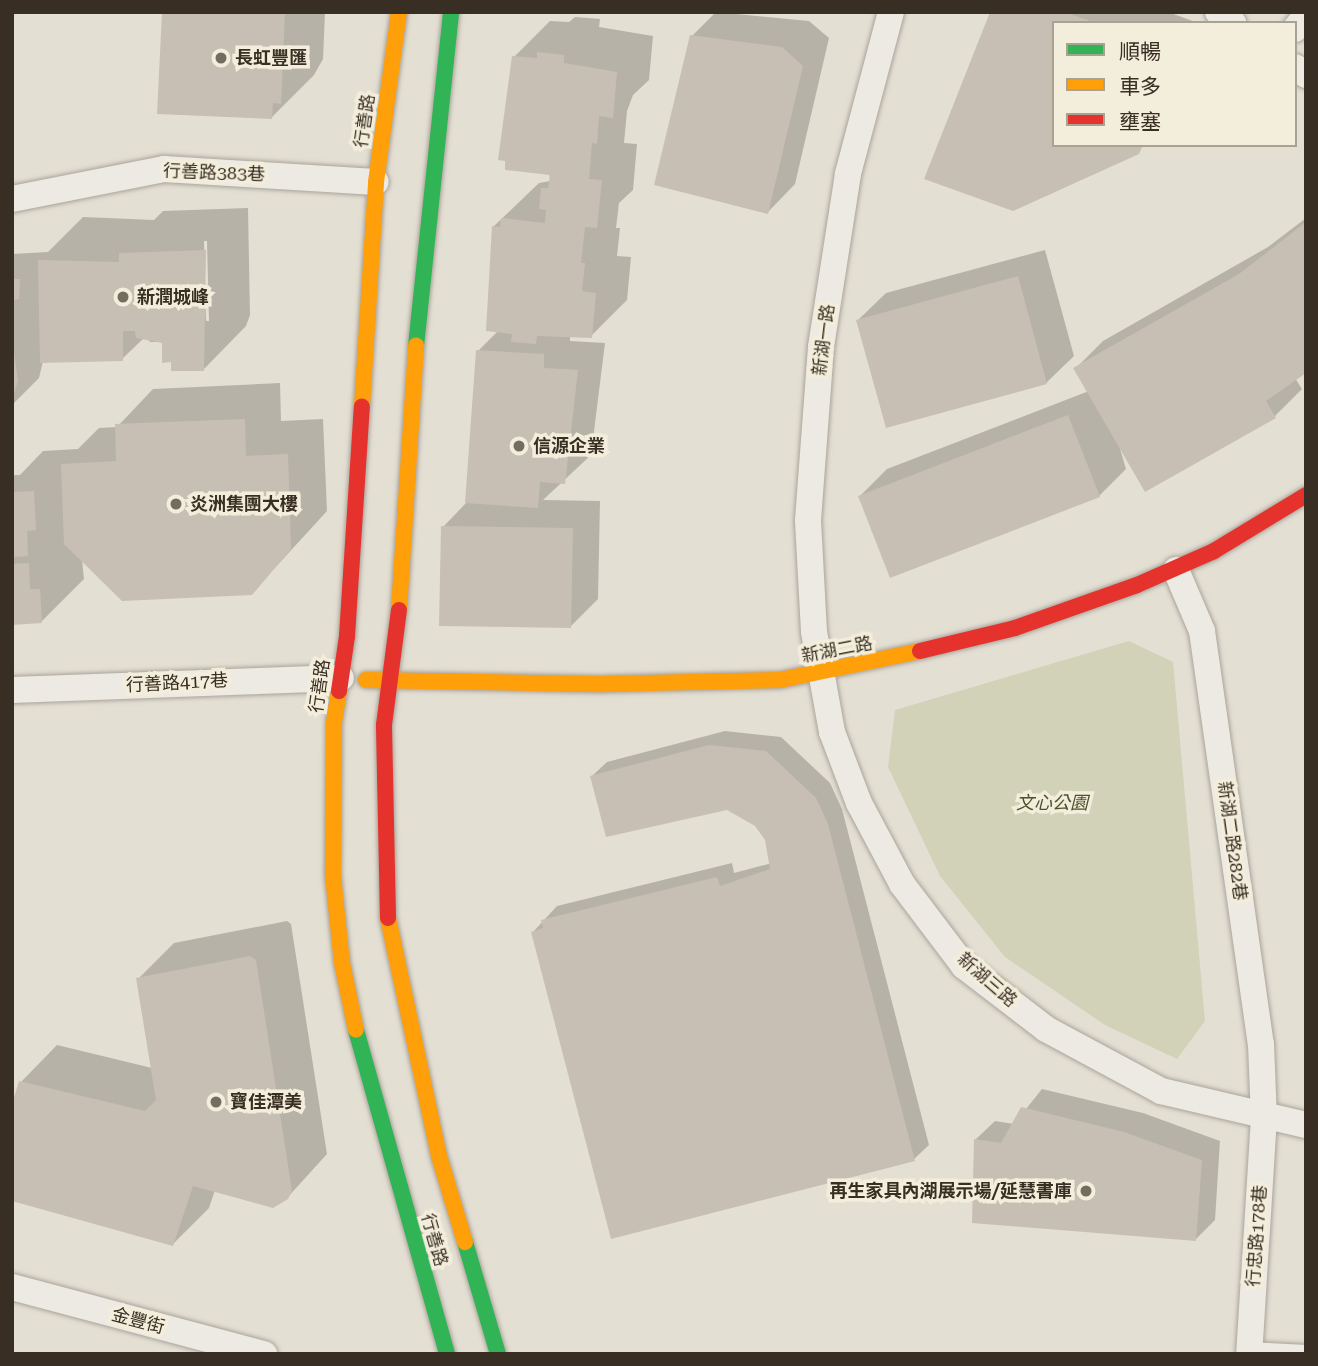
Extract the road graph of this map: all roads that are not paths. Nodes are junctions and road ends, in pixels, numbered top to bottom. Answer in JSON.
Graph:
{"nodes":[{"id":1,"x":399,"y":12,"type":"edge"},
{"id":2,"x":451,"y":12,"type":"edge"},
{"id":3,"x":891,"y":12,"type":"edge"},
{"id":4,"x":376,"y":182,"type":"junction"},
{"id":5,"x":12,"y":199,"type":"edge"},
{"id":6,"x":1306,"y":495,"type":"edge"},
{"id":7,"x":1176,"y":570,"type":"junction"},
{"id":8,"x":819,"y":675,"type":"junction"},
{"id":9,"x":341,"y":678,"type":"junction"},
{"id":10,"x":390,"y":681,"type":"junction"},
{"id":11,"x":12,"y":690,"type":"edge"},
{"id":12,"x":1264,"y":1118,"type":"junction"},
{"id":13,"x":1306,"y":1125,"type":"edge"},
{"id":14,"x":12,"y":1287,"type":"edge"},
{"id":15,"x":1249,"y":1351,"type":"edge"},
{"id":16,"x":1306,"y":1351,"type":"edge"},
{"id":17,"x":264,"y":1354,"type":"edge"},
{"id":18,"x":447,"y":1354,"type":"edge"},
{"id":19,"x":498,"y":1354,"type":"edge"}],
"edges":[{"from":1,"to":4,"type":"street","name":"行善路"},
{"from":2,"to":10,"type":"street","name":"行善路"},
{"from":3,"to":8,"type":"street","name":"新湖一路"},
{"from":4,"to":5,"type":"street","name":"行善路383巷"},
{"from":4,"to":9,"type":"street","name":"行善路"},
{"from":6,"to":7,"type":"street","name":"新湖二路"},
{"from":7,"to":8,"type":"street","name":"新湖二路"},
{"from":7,"to":12,"type":"street","name":"新湖二路282巷"},
{"from":8,"to":10,"type":"street","name":"新湖二路"},
{"from":8,"to":12,"type":"street","name":"新湖三路"},
{"from":9,"to":10,"type":"street","name":"新湖二路"},
{"from":9,"to":11,"type":"street","name":"行善路417巷"},
{"from":9,"to":18,"type":"street","name":"行善路"},
{"from":10,"to":19,"type":"street","name":"行善路"},
{"from":12,"to":13,"type":"street","name":"新湖三路"},
{"from":12,"to":15,"type":"street","name":"行忠路178巷"},
{"from":14,"to":17,"type":"street","name":"金豐街"},
{"from":15,"to":16,"type":"lane"}]}
